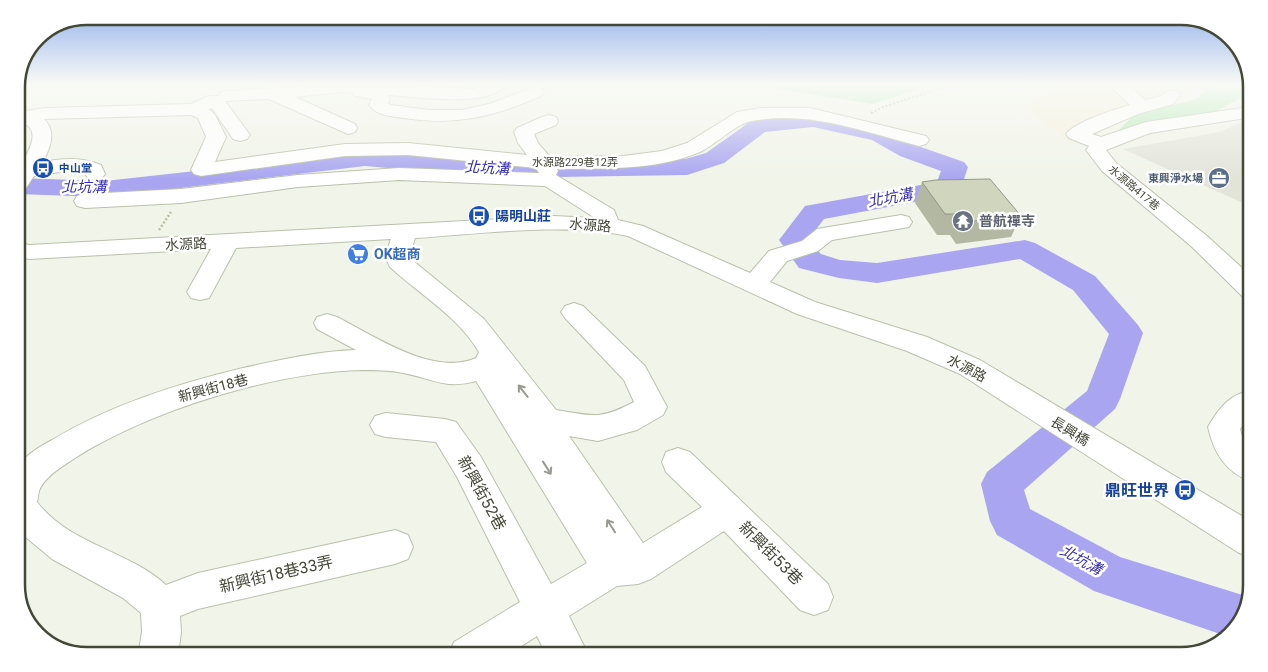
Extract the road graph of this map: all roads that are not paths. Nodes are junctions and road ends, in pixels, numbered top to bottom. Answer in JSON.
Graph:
{"nodes":[{"id":1,"x":207,"y":116,"type":"edge"},
{"id":2,"x":226,"y":116,"type":"edge"},
{"id":3,"x":323,"y":116,"type":"edge"},
{"id":4,"x":433,"y":116,"type":"edge"},
{"id":5,"x":461,"y":116,"type":"edge"},
{"id":6,"x":743,"y":116,"type":"edge"},
{"id":7,"x":828,"y":116,"type":"edge"},
{"id":8,"x":1109,"y":116,"type":"edge"},
{"id":9,"x":1224,"y":116,"type":"edge"},
{"id":10,"x":25,"y":117,"type":"edge"},
{"id":11,"x":549,"y":121,"type":"dead end"},
{"id":12,"x":348,"y":128,"type":"dead end"},
{"id":13,"x":240,"y":135,"type":"dead end"},
{"id":14,"x":919,"y":140,"type":"dead end"},
{"id":15,"x":1101,"y":144,"type":"junction"},
{"id":16,"x":25,"y":169,"type":"edge"},
{"id":17,"x":548,"y":171,"type":"junction"},
{"id":18,"x":95,"y":174,"type":"dead end"},
{"id":19,"x":25,"y":175,"type":"edge"},
{"id":20,"x":85,"y":201,"type":"dead end"},
{"id":21,"x":901,"y":222,"type":"dead end"},
{"id":22,"x":608,"y":225,"type":"junction"},
{"id":23,"x":405,"y":231,"type":"junction"},
{"id":24,"x":227,"y":242,"type":"junction"},
{"id":25,"x":25,"y":251,"type":"edge"},
{"id":26,"x":1243,"y":283,"type":"edge"},
{"id":27,"x":753,"y":285,"type":"junction"},
{"id":28,"x":200,"y":292,"type":"dead end"},
{"id":29,"x":574,"y":312,"type":"dead end"},
{"id":30,"x":327,"y":324,"type":"dead end"},
{"id":31,"x":488,"y":360,"type":"junction"},
{"id":32,"x":402,"y":362,"type":"junction"},
{"id":33,"x":1242,"y":405,"type":"dead end"},
{"id":34,"x":1035,"y":409,"type":"joint"},
{"id":35,"x":386,"y":425,"type":"dead end"},
{"id":36,"x":534,"y":425,"type":"junction"},
{"id":37,"x":1243,"y":460,"type":"edge"},
{"id":38,"x":678,"y":462,"type":"dead end"},
{"id":39,"x":25,"y":485,"type":"edge"},
{"id":40,"x":727,"y":510,"type":"junction"},
{"id":41,"x":25,"y":513,"type":"edge"},
{"id":42,"x":1243,"y":536,"type":"edge"},
{"id":43,"x":395,"y":547,"type":"dead end"},
{"id":44,"x":625,"y":568,"type":"junction"},
{"id":45,"x":814,"y":597,"type":"dead end"},
{"id":46,"x":159,"y":606,"type":"junction"},
{"id":47,"x":546,"y":609,"type":"junction"},
{"id":48,"x":160,"y":647,"type":"edge"},
{"id":49,"x":483,"y":647,"type":"edge"},
{"id":50,"x":565,"y":647,"type":"edge"}],
"edges":[{"from":1,"to":17,"type":"street","name":"水源路229巷12弄"},
{"from":2,"to":13,"type":"street"},
{"from":3,"to":12,"type":"street"},
{"from":4,"to":5,"type":"street"},
{"from":6,"to":17,"type":"street","name":"水源路229巷12弄"},
{"from":7,"to":14,"type":"street","name":"水源路229巷12弄"},
{"from":8,"to":15,"type":"street"},
{"from":9,"to":15,"type":"street"},
{"from":10,"to":16,"type":"street"},
{"from":11,"to":17,"type":"street"},
{"from":15,"to":26,"type":"street","name":"水源路417巷"},
{"from":17,"to":20,"type":"street"},
{"from":17,"to":22,"type":"street"},
{"from":18,"to":19,"type":"street"},
{"from":21,"to":27,"type":"street"},
{"from":22,"to":23,"type":"street","name":"水源路"},
{"from":22,"to":27,"type":"street","name":"水源路"},
{"from":23,"to":24,"type":"street","name":"水源路"},
{"from":23,"to":31,"type":"street"},
{"from":24,"to":25,"type":"street","name":"水源路"},
{"from":24,"to":28,"type":"street"},
{"from":27,"to":34,"type":"street","name":"水源路"},
{"from":29,"to":36,"type":"street"},
{"from":30,"to":32,"type":"street"},
{"from":31,"to":32,"type":"street","name":"新興街18巷"},
{"from":31,"to":36,"type":"street"},
{"from":32,"to":39,"type":"street","name":"新興街18巷"},
{"from":33,"to":37,"type":"street"},
{"from":34,"to":42,"type":"street","name":"長興橋"},
{"from":35,"to":47,"type":"street","name":"新興街52巷"},
{"from":36,"to":44,"type":"street"},
{"from":38,"to":40,"type":"street","name":"新興街53巷"},
{"from":40,"to":44,"type":"street","name":"新興街53巷"},
{"from":40,"to":45,"type":"street","name":"新興街53巷"},
{"from":41,"to":46,"type":"street","name":"新興街18巷"},
{"from":43,"to":46,"type":"street","name":"新興街18巷33弄"},
{"from":44,"to":47,"type":"street","name":"新興街53巷"},
{"from":46,"to":48,"type":"street"},
{"from":47,"to":49,"type":"street","name":"新興街53巷"},
{"from":47,"to":50,"type":"street"}]}
